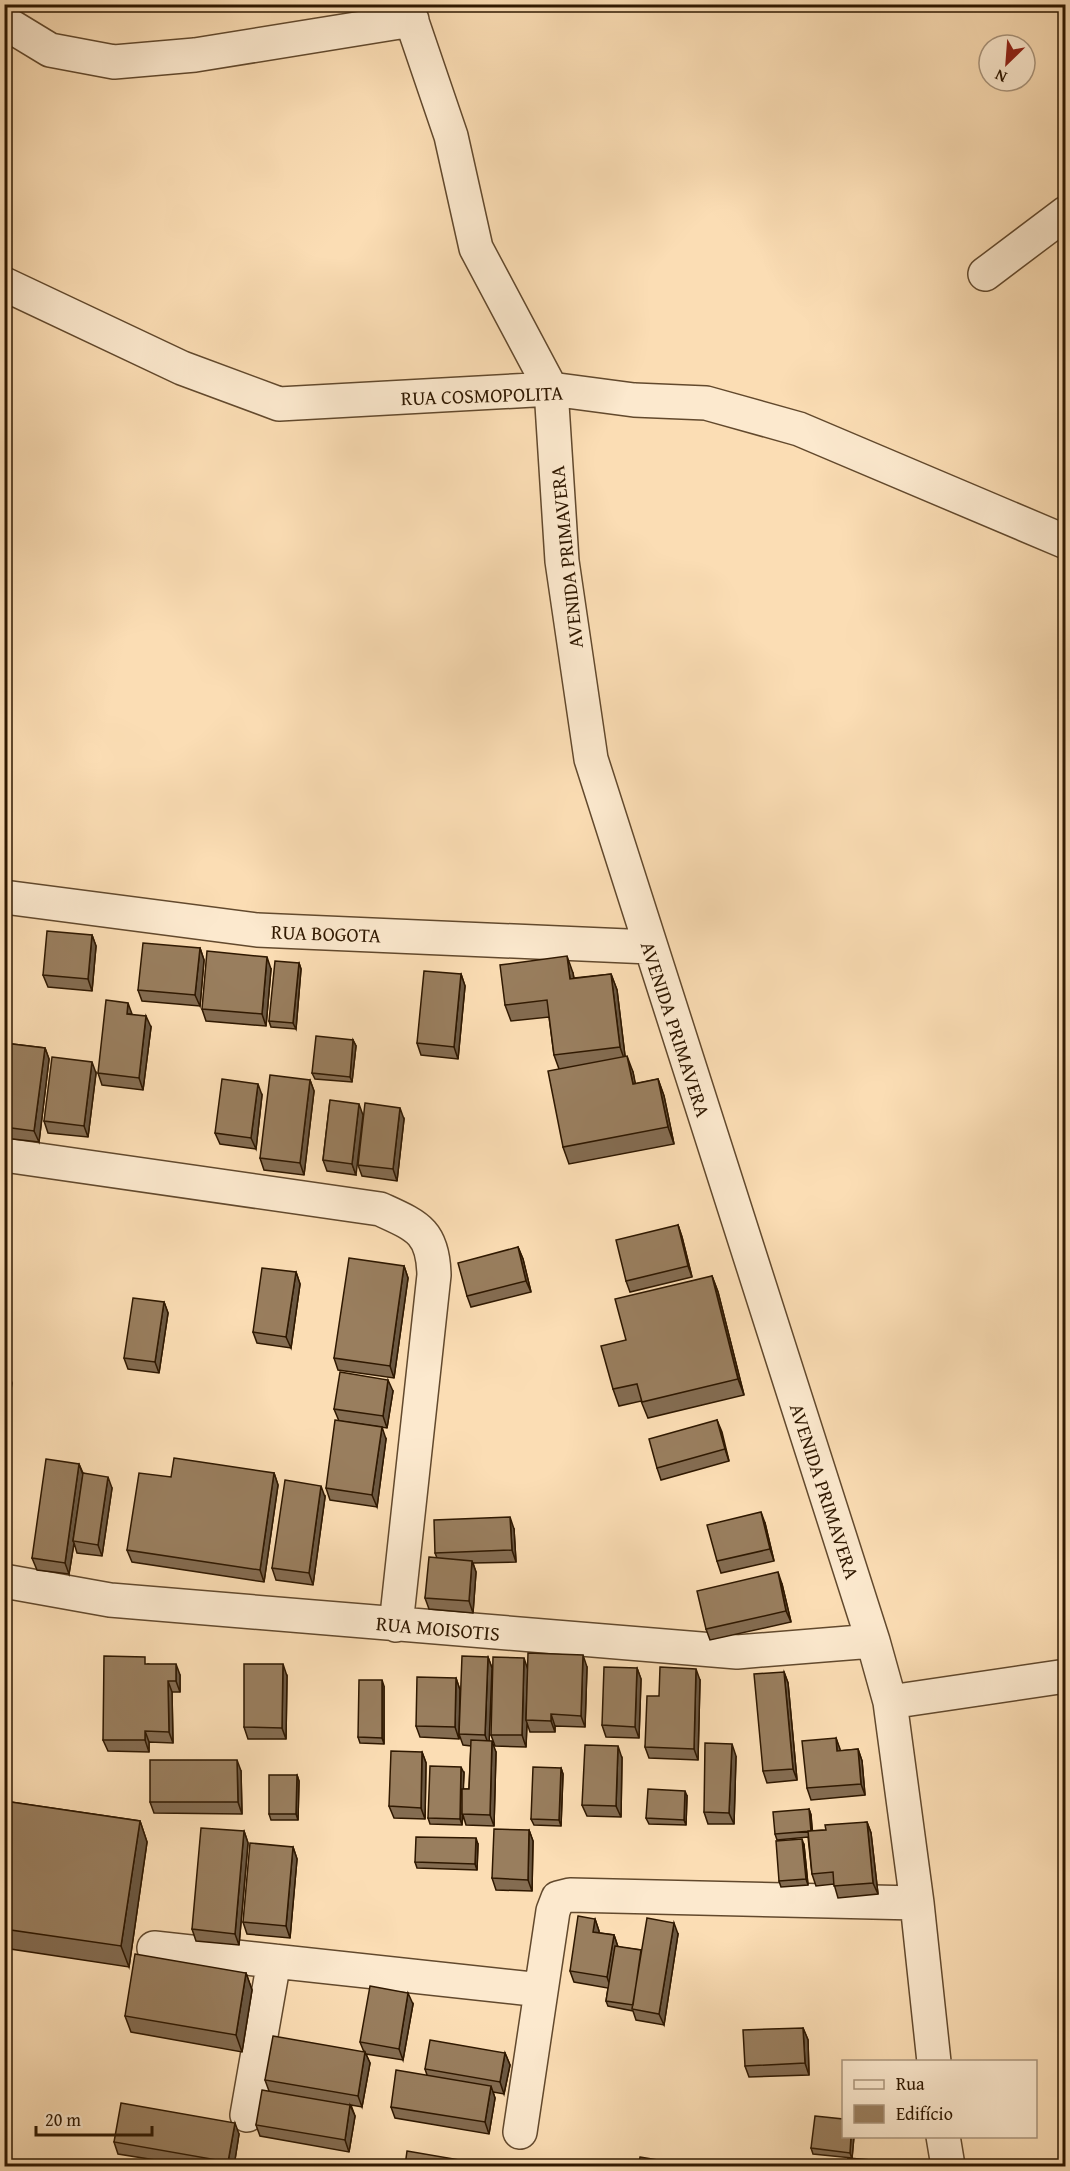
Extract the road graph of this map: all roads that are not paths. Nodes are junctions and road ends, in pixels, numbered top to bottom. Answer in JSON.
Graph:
{"nodes":[{"id":1,"x":409,"y":12,"type":"edge"},
{"id":2,"x":4,"y":22,"type":"edge"},
{"id":3,"x":1065,"y":213,"type":"edge"},
{"id":4,"x":985,"y":274,"type":"dead end"},
{"id":5,"x":4,"y":284,"type":"edge"},
{"id":6,"x":551,"y":389,"type":"junction"},
{"id":7,"x":1065,"y":542,"type":"edge"},
{"id":8,"x":4,"y":897,"type":"edge"},
{"id":9,"x":650,"y":947,"type":"junction"},
{"id":10,"x":4,"y":1155,"type":"edge"},
{"id":11,"x":4,"y":1581,"type":"edge"},
{"id":12,"x":396,"y":1625,"type":"junction"},
{"id":13,"x":873,"y":1641,"type":"junction"},
{"id":14,"x":1065,"y":1676,"type":"edge"},
{"id":15,"x":890,"y":1702,"type":"junction"},
{"id":16,"x":916,"y":1903,"type":"junction"},
{"id":17,"x":154,"y":1948,"type":"dead end"},
{"id":18,"x":274,"y":1961,"type":"junction"},
{"id":19,"x":541,"y":1990,"type":"junction"},
{"id":20,"x":934,"y":2060,"type":"edge"},
{"id":21,"x":247,"y":2115,"type":"dead end"},
{"id":22,"x":520,"y":2132,"type":"dead end"},
{"id":23,"x":943,"y":2138,"type":"edge"},
{"id":24,"x":948,"y":2166,"type":"edge"}],
"edges":[{"from":1,"to":2,"type":"street"},
{"from":1,"to":6,"type":"street","name":"AVENIDA PRIMAVERA"},
{"from":3,"to":4,"type":"street"},
{"from":5,"to":6,"type":"street","name":"RUA COSMOPOLITA"},
{"from":6,"to":7,"type":"street","name":"RUA COSMOPOLITA"},
{"from":6,"to":9,"type":"street","name":"AVENIDA PRIMAVERA"},
{"from":8,"to":9,"type":"street","name":"RUA BOGOTA"},
{"from":9,"to":13,"type":"street","name":"AVENIDA PRIMAVERA"},
{"from":10,"to":12,"type":"street"},
{"from":11,"to":12,"type":"street","name":"RUA MOISOTIS"},
{"from":12,"to":13,"type":"street","name":"RUA MOISOTIS"},
{"from":13,"to":15,"type":"street","name":"AVENIDA PRIMAVERA"},
{"from":14,"to":15,"type":"street"},
{"from":15,"to":16,"type":"street","name":"AVENIDA PRIMAVERA"},
{"from":16,"to":19,"type":"street"},
{"from":16,"to":20,"type":"street","name":"AVENIDA PRIMAVERA"},
{"from":17,"to":18,"type":"street"},
{"from":18,"to":19,"type":"street"},
{"from":18,"to":21,"type":"street"},
{"from":19,"to":22,"type":"street"},
{"from":23,"to":24,"type":"street"}]}
